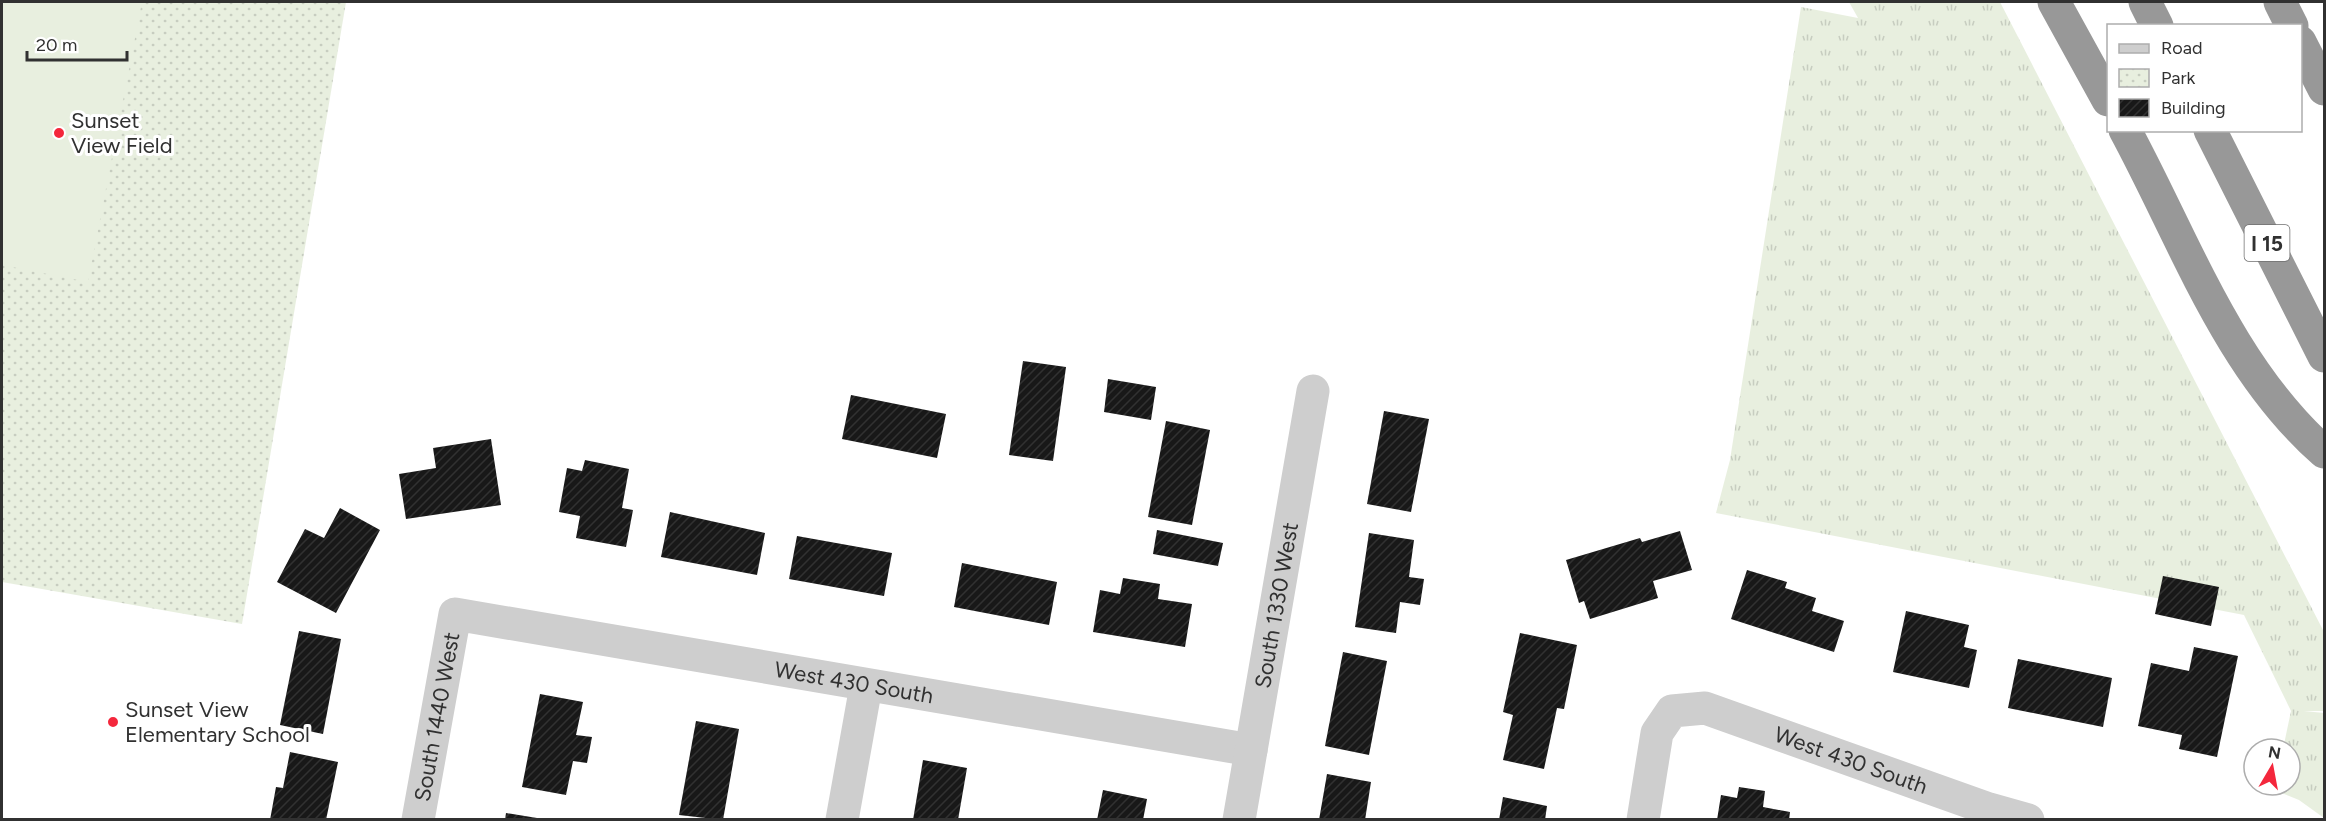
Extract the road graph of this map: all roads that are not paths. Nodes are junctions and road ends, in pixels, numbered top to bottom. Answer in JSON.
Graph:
{"nodes":[{"id":1,"x":2054,"y":2,"type":"edge"},
{"id":2,"x":2145,"y":2,"type":"edge"},
{"id":3,"x":2280,"y":2,"type":"edge"},
{"id":4,"x":2156,"y":24,"type":"edge"},
{"id":5,"x":2291,"y":24,"type":"edge"},
{"id":6,"x":2302,"y":44,"type":"edge"},
{"id":7,"x":2325,"y":89,"type":"edge"},
{"id":8,"x":2107,"y":96,"type":"edge"},
{"id":9,"x":2126,"y":132,"type":"edge"},
{"id":10,"x":2211,"y":132,"type":"edge"},
{"id":11,"x":2325,"y":356,"type":"edge"},
{"id":12,"x":1313,"y":391,"type":"dead end"},
{"id":13,"x":2325,"y":452,"type":"edge"},
{"id":14,"x":454,"y":614,"type":"joint"},
{"id":15,"x":866,"y":686,"type":"junction"},
{"id":16,"x":1251,"y":750,"type":"junction"},
{"id":17,"x":418,"y":819,"type":"edge"},
{"id":18,"x":842,"y":819,"type":"edge"},
{"id":19,"x":1239,"y":819,"type":"edge"},
{"id":20,"x":1643,"y":819,"type":"edge"},
{"id":21,"x":2028,"y":819,"type":"edge"}],
"edges":[{"from":1,"to":8,"type":"highway"},
{"from":2,"to":4,"type":"highway"},
{"from":3,"to":5,"type":"highway"},
{"from":6,"to":7,"type":"highway"},
{"from":9,"to":13,"type":"highway"},
{"from":10,"to":11,"type":"highway","number":"I 15"},
{"from":12,"to":16,"type":"street","name":"South 1330 West"},
{"from":14,"to":15,"type":"street","name":"West 430 South"},
{"from":14,"to":17,"type":"street","name":"South 1440 West"},
{"from":15,"to":16,"type":"street","name":"West 430 South"},
{"from":15,"to":18,"type":"street"},
{"from":16,"to":19,"type":"street","name":"South 1330 West"},
{"from":20,"to":21,"type":"street","name":"West 430 South"}]}
